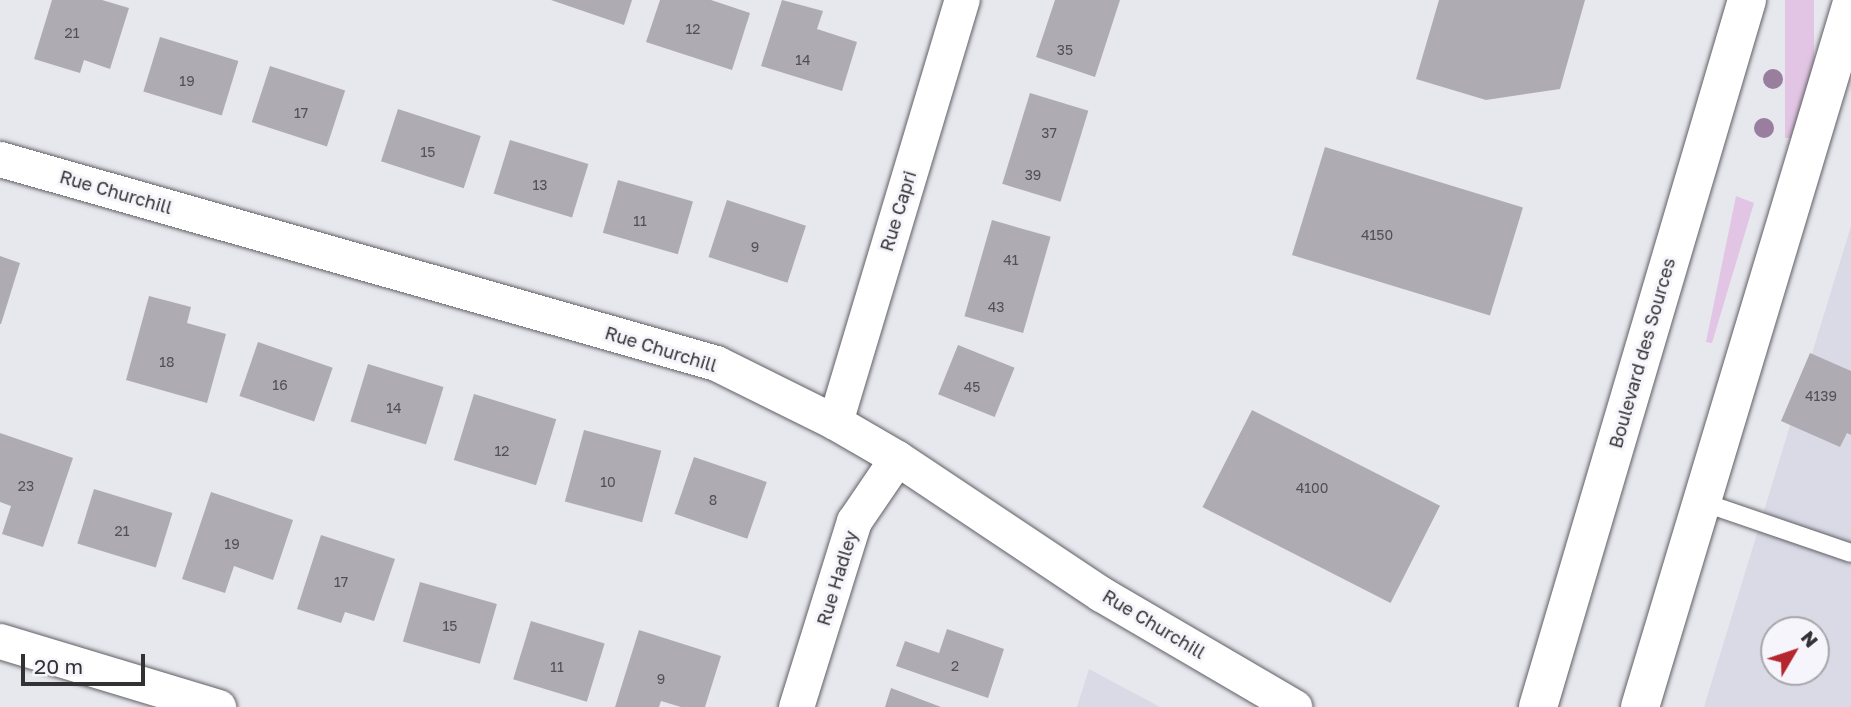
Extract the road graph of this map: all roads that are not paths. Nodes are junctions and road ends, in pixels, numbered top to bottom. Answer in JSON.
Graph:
{"nodes":[{"id":1,"x":961,"y":0,"type":"edge"},
{"id":2,"x":1747,"y":0,"type":"edge"},
{"id":3,"x":1851,"y":6,"type":"edge"},
{"id":4,"x":0,"y":159,"type":"edge"},
{"id":5,"x":835,"y":422,"type":"junction"},
{"id":6,"x":897,"y":458,"type":"junction"},
{"id":7,"x":1702,"y":502,"type":"junction"},
{"id":8,"x":1851,"y":553,"type":"edge"},
{"id":9,"x":0,"y":641,"type":"edge"},
{"id":10,"x":218,"y":707,"type":"edge"},
{"id":11,"x":796,"y":707,"type":"edge"},
{"id":12,"x":1294,"y":707,"type":"edge"},
{"id":13,"x":1538,"y":707,"type":"edge"},
{"id":14,"x":1640,"y":707,"type":"edge"}],
"edges":[{"from":1,"to":5,"type":"street","name":"Rue Capri"},
{"from":2,"to":13,"type":"main road","name":"Boulevard des Sources"},
{"from":3,"to":7,"type":"main road"},
{"from":4,"to":5,"type":"street","name":"Rue Churchill"},
{"from":5,"to":6,"type":"street","name":"Rue Churchill"},
{"from":6,"to":11,"type":"street","name":"Rue Hadley"},
{"from":6,"to":12,"type":"street","name":"Rue Churchill"},
{"from":7,"to":8,"type":"lane"},
{"from":7,"to":14,"type":"main road"},
{"from":9,"to":10,"type":"street"}]}
